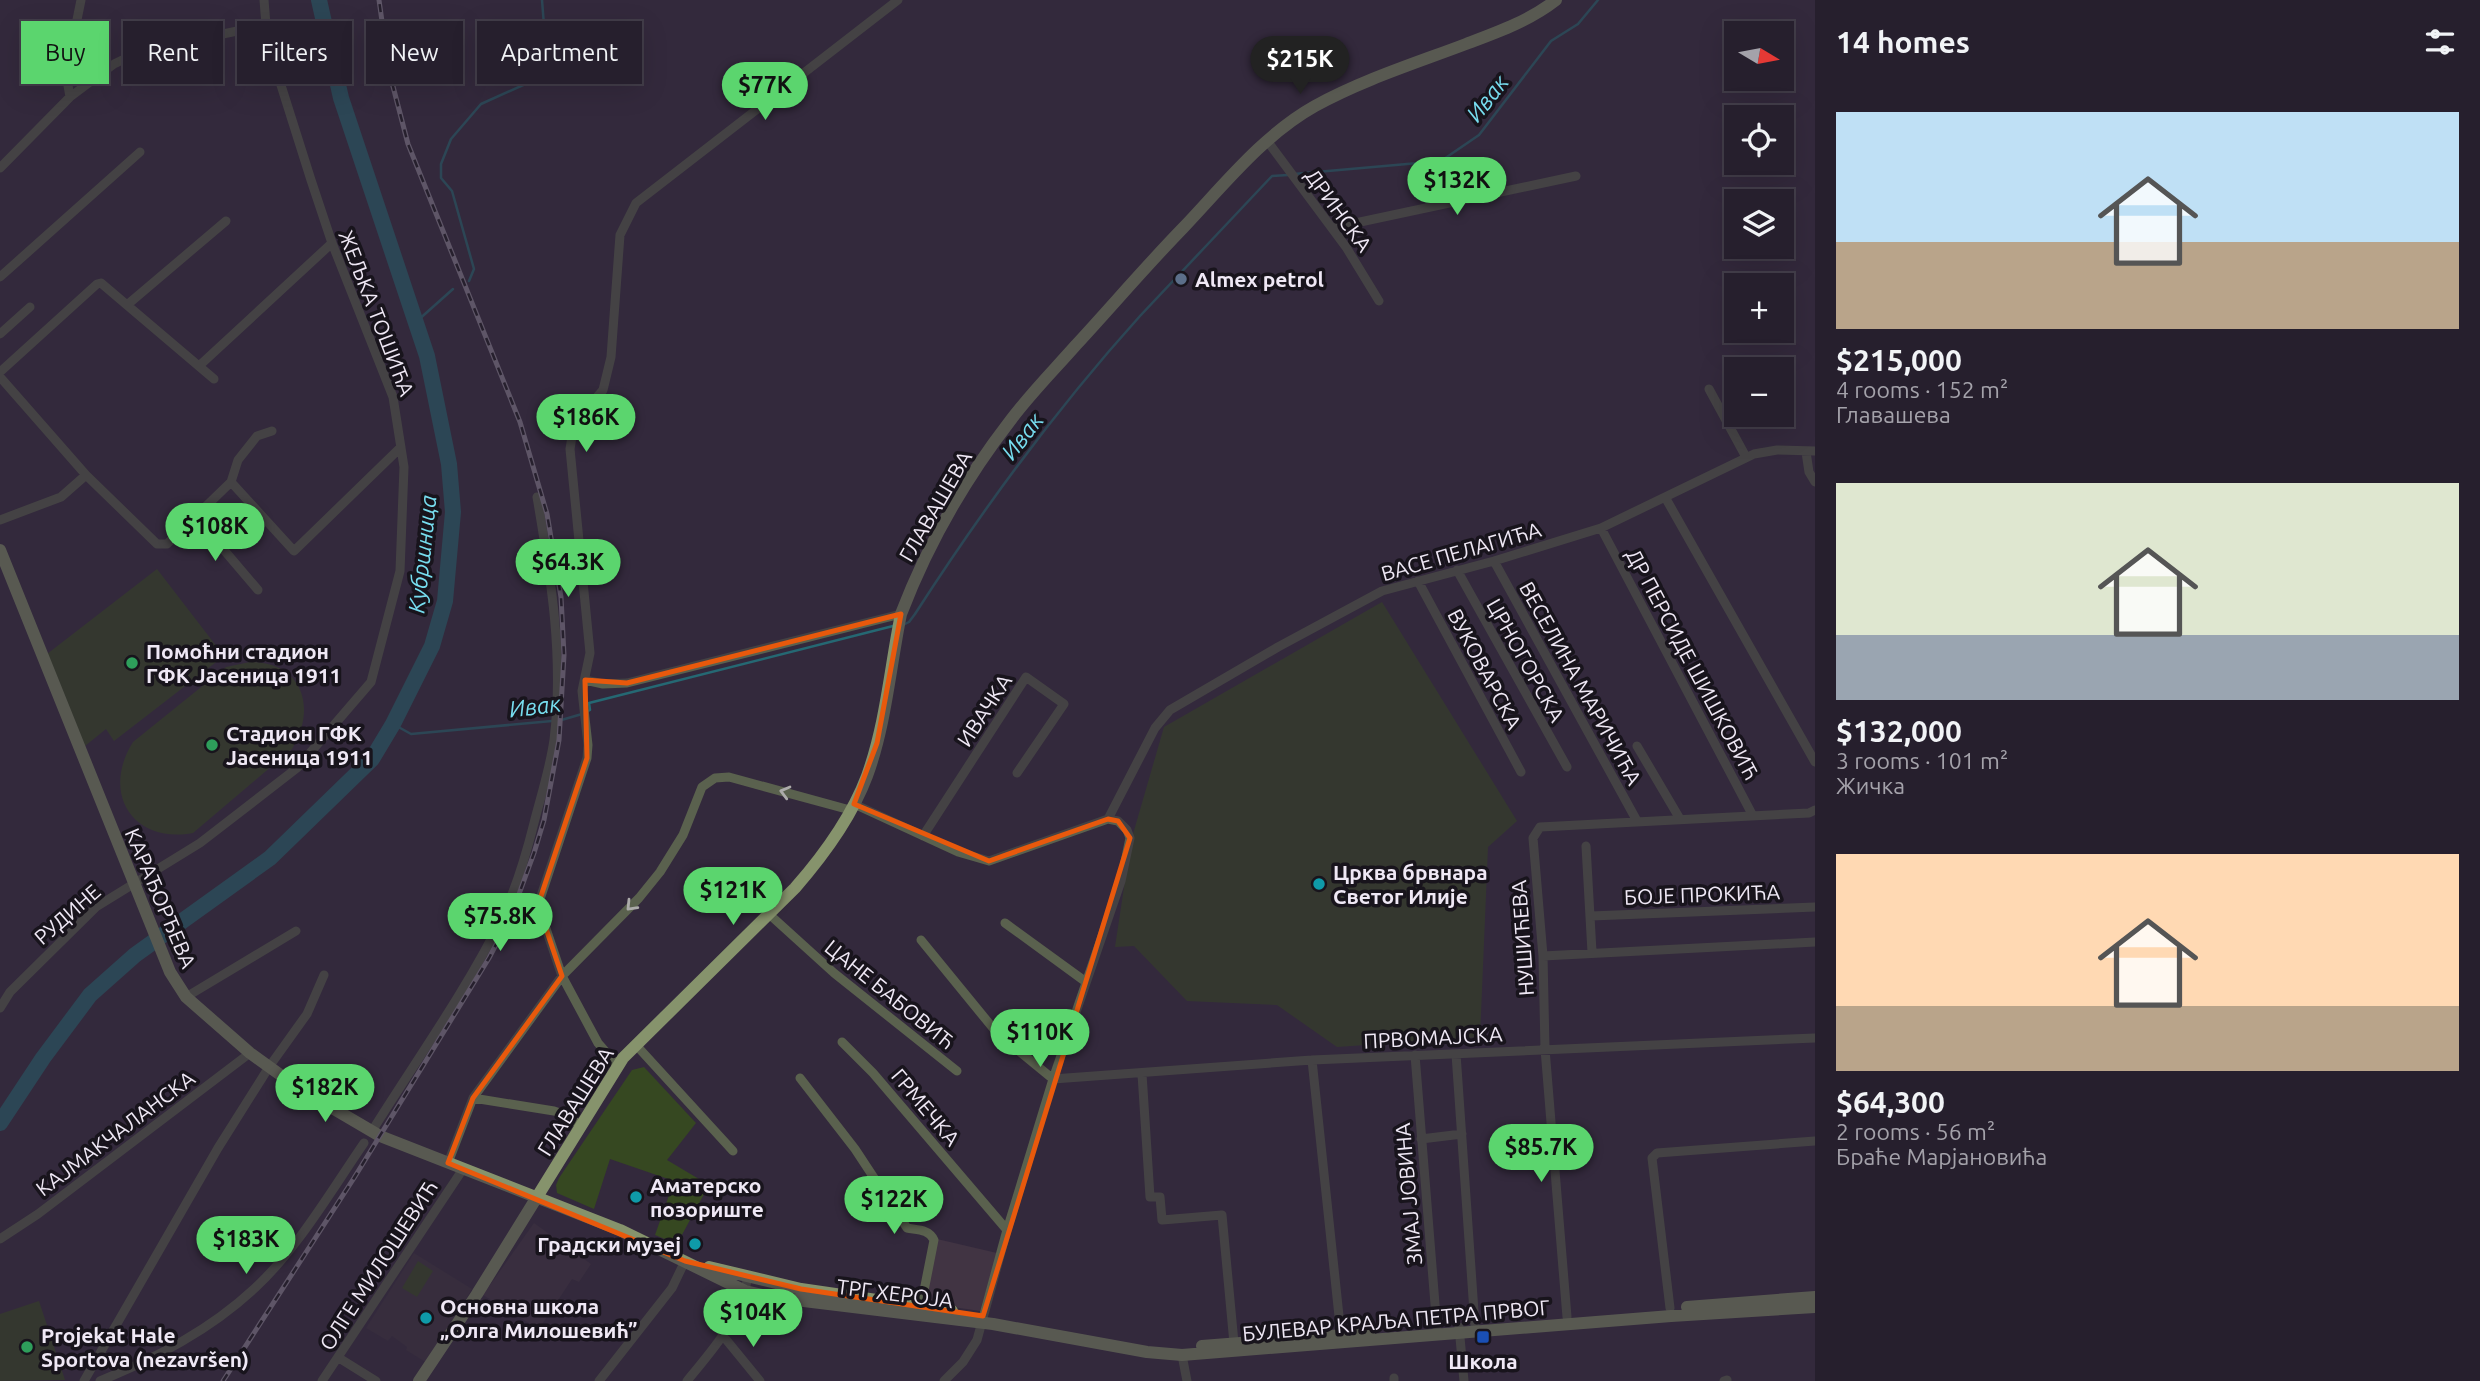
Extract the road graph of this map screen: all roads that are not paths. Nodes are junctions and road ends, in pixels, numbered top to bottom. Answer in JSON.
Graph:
{"nodes":[{"id":1,"x":81,"y":0,"type":"edge"},
{"id":2,"x":264,"y":0,"type":"edge"},
{"id":3,"x":898,"y":0,"type":"edge"},
{"id":4,"x":1556,"y":0,"type":"edge"},
{"id":5,"x":266,"y":21,"type":"edge"},
{"id":6,"x":237,"y":30,"type":"edge"},
{"id":7,"x":281,"y":84,"type":"edge"},
{"id":8,"x":71,"y":97,"type":"junction"},
{"id":9,"x":1268,"y":142,"type":"junction"},
{"id":10,"x":140,"y":152,"type":"dead end"},
{"id":11,"x":0,"y":167,"type":"edge"},
{"id":12,"x":1576,"y":176,"type":"dead end"},
{"id":13,"x":226,"y":221,"type":"dead end"},
{"id":14,"x":1332,"y":228,"type":"junction"},
{"id":15,"x":331,"y":243,"type":"junction"},
{"id":16,"x":0,"y":277,"type":"edge"},
{"id":17,"x":1379,"y":301,"type":"dead end"},
{"id":18,"x":127,"y":305,"type":"junction"},
{"id":19,"x":30,"y":307,"type":"dead end"},
{"id":20,"x":0,"y":334,"type":"edge"},
{"id":21,"x":199,"y":366,"type":"junction"},
{"id":22,"x":0,"y":374,"type":"edge"},
{"id":23,"x":214,"y":379,"type":"dead end"},
{"id":24,"x":1709,"y":389,"type":"dead end"},
{"id":25,"x":272,"y":431,"type":"dead end"},
{"id":26,"x":401,"y":446,"type":"junction"},
{"id":27,"x":1810,"y":452,"type":"edge"},
{"id":28,"x":1746,"y":457,"type":"junction"},
{"id":29,"x":86,"y":475,"type":"junction"},
{"id":30,"x":231,"y":482,"type":"junction"},
{"id":31,"x":1815,"y":482,"type":"edge"},
{"id":32,"x":1665,"y":497,"type":"junction"},
{"id":33,"x":537,"y":498,"type":"dead end"},
{"id":34,"x":195,"y":516,"type":"junction"},
{"id":35,"x":0,"y":520,"type":"edge"},
{"id":36,"x":1601,"y":528,"type":"junction"},
{"id":37,"x":0,"y":550,"type":"edge"},
{"id":38,"x":1494,"y":561,"type":"junction"},
{"id":39,"x":1457,"y":570,"type":"junction"},
{"id":40,"x":1418,"y":581,"type":"junction"},
{"id":41,"x":258,"y":590,"type":"dead end"},
{"id":42,"x":900,"y":617,"type":"junction"},
{"id":43,"x":585,"y":680,"type":"junction"},
{"id":44,"x":1637,"y":746,"type":"dead end"},
{"id":45,"x":1815,"y":762,"type":"edge"},
{"id":46,"x":1567,"y":767,"type":"dead end"},
{"id":47,"x":1521,"y":772,"type":"dead end"},
{"id":48,"x":1017,"y":773,"type":"dead end"},
{"id":49,"x":852,"y":807,"type":"junction"},
{"id":50,"x":1815,"y":810,"type":"edge"},
{"id":51,"x":1753,"y":816,"type":"junction"},
{"id":52,"x":1108,"y":819,"type":"junction"},
{"id":53,"x":1680,"y":819,"type":"junction"},
{"id":54,"x":1637,"y":821,"type":"junction"},
{"id":55,"x":923,"y":836,"type":"junction"},
{"id":56,"x":1586,"y":846,"type":"dead end"},
{"id":57,"x":134,"y":885,"type":"junction"},
{"id":58,"x":1815,"y":907,"type":"edge"},
{"id":59,"x":770,"y":915,"type":"junction"},
{"id":60,"x":1591,"y":916,"type":"junction"},
{"id":61,"x":1005,"y":923,"type":"dead end"},
{"id":62,"x":296,"y":930,"type":"dead end"},
{"id":63,"x":921,"y":940,"type":"dead end"},
{"id":64,"x":1815,"y":942,"type":"edge"},
{"id":65,"x":1592,"y":952,"type":"junction"},
{"id":66,"x":1543,"y":956,"type":"junction"},
{"id":67,"x":324,"y":975,"type":"dead end"},
{"id":68,"x":562,"y":976,"type":"junction"},
{"id":69,"x":1086,"y":982,"type":"junction"},
{"id":70,"x":186,"y":997,"type":"junction"},
{"id":71,"x":0,"y":1008,"type":"edge"},
{"id":72,"x":1815,"y":1038,"type":"edge"},
{"id":73,"x":842,"y":1042,"type":"dead end"},
{"id":74,"x":636,"y":1045,"type":"junction"},
{"id":75,"x":1545,"y":1049,"type":"junction"},
{"id":76,"x":250,"y":1053,"type":"junction"},
{"id":77,"x":1456,"y":1054,"type":"junction"},
{"id":78,"x":1415,"y":1055,"type":"junction"},
{"id":79,"x":1312,"y":1060,"type":"junction"},
{"id":80,"x":618,"y":1066,"type":"junction"},
{"id":81,"x":269,"y":1067,"type":"junction"},
{"id":82,"x":957,"y":1071,"type":"dead end"},
{"id":83,"x":1142,"y":1074,"type":"junction"},
{"id":84,"x":800,"y":1078,"type":"dead end"},
{"id":85,"x":1053,"y":1079,"type":"junction"},
{"id":86,"x":473,"y":1098,"type":"junction"},
{"id":87,"x":582,"y":1126,"type":"junction"},
{"id":88,"x":372,"y":1131,"type":"junction"},
{"id":89,"x":1462,"y":1135,"type":"junction"},
{"id":90,"x":1421,"y":1139,"type":"junction"},
{"id":91,"x":1815,"y":1141,"type":"edge"},
{"id":92,"x":364,"y":1143,"type":"dead end"},
{"id":93,"x":733,"y":1151,"type":"dead end"},
{"id":94,"x":447,"y":1163,"type":"junction"},
{"id":95,"x":463,"y":1169,"type":"junction"},
{"id":96,"x":537,"y":1197,"type":"junction"},
{"id":97,"x":1007,"y":1230,"type":"junction"},
{"id":98,"x":0,"y":1240,"type":"edge"},
{"id":99,"x":685,"y":1261,"type":"junction"},
{"id":100,"x":748,"y":1276,"type":"junction"},
{"id":101,"x":746,"y":1291,"type":"junction"},
{"id":102,"x":1815,"y":1297,"type":"edge"},
{"id":103,"x":1815,"y":1307,"type":"edge"},
{"id":104,"x":1670,"y":1308,"type":"junction"},
{"id":105,"x":920,"y":1311,"type":"junction"},
{"id":106,"x":1567,"y":1317,"type":"junction"},
{"id":107,"x":983,"y":1319,"type":"junction"},
{"id":108,"x":1475,"y":1326,"type":"junction"},
{"id":109,"x":1437,"y":1329,"type":"junction"},
{"id":110,"x":1460,"y":1331,"type":"junction"},
{"id":111,"x":1341,"y":1335,"type":"junction"},
{"id":112,"x":724,"y":1337,"type":"junction"},
{"id":113,"x":1234,"y":1343,"type":"junction"},
{"id":114,"x":1182,"y":1355,"type":"junction"},
{"id":115,"x":339,"y":1358,"type":"junction"},
{"id":116,"x":84,"y":1381,"type":"edge"},
{"id":117,"x":100,"y":1381,"type":"edge"},
{"id":118,"x":322,"y":1381,"type":"edge"},
{"id":119,"x":376,"y":1381,"type":"edge"},
{"id":120,"x":419,"y":1381,"type":"edge"},
{"id":121,"x":599,"y":1381,"type":"edge"},
{"id":122,"x":687,"y":1381,"type":"edge"},
{"id":123,"x":760,"y":1381,"type":"edge"},
{"id":124,"x":944,"y":1381,"type":"edge"},
{"id":125,"x":1187,"y":1381,"type":"edge"},
{"id":126,"x":1464,"y":1381,"type":"edge"}],
"edges":[{"from":1,"to":8,"type":"street"},
{"from":2,"to":5,"type":"street","name":"ЖЕЉКА ТОШИЋА"},
{"from":3,"to":43,"type":"street"},
{"from":4,"to":9,"type":"main road","name":"ГЛАВАШЕВА"},
{"from":6,"to":8,"type":"street"},
{"from":7,"to":15,"type":"street","name":"ЖЕЉКА ТОШИЋА"},
{"from":8,"to":11,"type":"street"},
{"from":9,"to":14,"type":"street","name":"ДРИНСКА"},
{"from":9,"to":42,"type":"main road","name":"ГЛАВАШЕВА"},
{"from":10,"to":16,"type":"street"},
{"from":12,"to":14,"type":"street"},
{"from":13,"to":18,"type":"street"},
{"from":14,"to":17,"type":"street","name":"ДРИНСКА"},
{"from":15,"to":21,"type":"street"},
{"from":15,"to":26,"type":"street","name":"ЖЕЉКА ТОШИЋА"},
{"from":18,"to":21,"type":"street"},
{"from":18,"to":22,"type":"street"},
{"from":19,"to":20,"type":"street"},
{"from":21,"to":23,"type":"street"},
{"from":22,"to":29,"type":"street"},
{"from":24,"to":28,"type":"street"},
{"from":25,"to":30,"type":"street"},
{"from":26,"to":30,"type":"street"},
{"from":26,"to":57,"type":"street","name":"ЖЕЉКА ТОШИЋА"},
{"from":27,"to":28,"type":"street","name":"ВАСЕ ПЕЛАГИЋА"},
{"from":27,"to":31,"type":"street"},
{"from":28,"to":32,"type":"street","name":"ВАСЕ ПЕЛАГИЋА"},
{"from":29,"to":34,"type":"street"},
{"from":29,"to":35,"type":"street"},
{"from":30,"to":34,"type":"street"},
{"from":32,"to":36,"type":"street","name":"ВАСЕ ПЕЛАГИЋА"},
{"from":32,"to":45,"type":"street"},
{"from":33,"to":88,"type":"street"},
{"from":34,"to":41,"type":"street"},
{"from":36,"to":38,"type":"street","name":"ВАСЕ ПЕЛАГИЋА"},
{"from":36,"to":51,"type":"street","name":"ДР ПЕРСИДЕ ШИШКОВИЋ"},
{"from":37,"to":57,"type":"main road","name":"КАРАЂОРЂЕВА"},
{"from":38,"to":39,"type":"street","name":"ВАСЕ ПЕЛАГИЋА"},
{"from":38,"to":54,"type":"street","name":"ВЕСЕЛИНА МАРИЧИЋА"},
{"from":39,"to":40,"type":"street","name":"ВАСЕ ПЕЛАГИЋА"},
{"from":39,"to":46,"type":"street","name":"ЦРНОГОРСКА"},
{"from":40,"to":47,"type":"street","name":"ВУКОВАРСКА"},
{"from":40,"to":52,"type":"street","name":"ВАСЕ ПЕЛАГИЋА"},
{"from":42,"to":43,"type":"street"},
{"from":42,"to":49,"type":"main road","name":"ГЛАВАШЕВА"},
{"from":43,"to":68,"type":"street"},
{"from":44,"to":53,"type":"street"},
{"from":48,"to":55,"type":"street","name":"ИВАЧКА"},
{"from":49,"to":55,"type":"street"},
{"from":49,"to":59,"type":"main road","name":"ГЛАВАШЕВА"},
{"from":49,"to":68,"type":"street","one_way":true},
{"from":50,"to":51,"type":"street"},
{"from":51,"to":53,"type":"street"},
{"from":52,"to":55,"type":"street"},
{"from":52,"to":69,"type":"street"},
{"from":53,"to":54,"type":"street"},
{"from":54,"to":66,"type":"street","name":"НУШИЋЕВА"},
{"from":56,"to":60,"type":"street"},
{"from":57,"to":70,"type":"main road","name":"КАРАЂОРЂЕВА"},
{"from":57,"to":71,"type":"street","name":"РУДИНЕ"},
{"from":58,"to":60,"type":"street","name":"БОЈЕ ПРОКИЋА"},
{"from":59,"to":74,"type":"main road","name":"ГЛАВАШЕВА"},
{"from":59,"to":82,"type":"street","name":"ЦАНЕ БАБОВИЋ"},
{"from":60,"to":65,"type":"street"},
{"from":61,"to":69,"type":"street"},
{"from":62,"to":70,"type":"street"},
{"from":63,"to":85,"type":"street"},
{"from":64,"to":65,"type":"street"},
{"from":65,"to":66,"type":"street"},
{"from":66,"to":75,"type":"street","name":"НУШИЋЕВА"},
{"from":67,"to":81,"type":"street"},
{"from":68,"to":80,"type":"street"},
{"from":68,"to":86,"type":"street"},
{"from":69,"to":85,"type":"street"},
{"from":70,"to":76,"type":"main road","name":"КАРАЂОРЂЕВА"},
{"from":72,"to":75,"type":"street","name":"ПРВОМАЈСКА"},
{"from":73,"to":97,"type":"street","name":"ГРМЕЧКА"},
{"from":74,"to":80,"type":"main road","name":"ГЛАВАШЕВА"},
{"from":74,"to":93,"type":"street"},
{"from":75,"to":77,"type":"street","name":"ПРВОМАЈСКА"},
{"from":75,"to":106,"type":"street","name":"НУШИЋЕВА"},
{"from":76,"to":81,"type":"main road","name":"КАРАЂОРЂЕВА"},
{"from":76,"to":98,"type":"street","name":"КАЈМАКЧАЛАНСКА"},
{"from":77,"to":78,"type":"street","name":"ПРВОМАЈСКА"},
{"from":77,"to":89,"type":"street"},
{"from":78,"to":79,"type":"street","name":"ПРВОМАЈСКА"},
{"from":78,"to":90,"type":"street","name":"ЗМАЈ ЈОВИНА"},
{"from":79,"to":83,"type":"street","name":"ПРВОМАЈСКА"},
{"from":79,"to":111,"type":"street"},
{"from":80,"to":87,"type":"main road","name":"ГЛАВАШЕВА"},
{"from":81,"to":88,"type":"main road","name":"КАРАЂОРЂЕВА"},
{"from":81,"to":116,"type":"street"},
{"from":83,"to":85,"type":"street","name":"ПРВОМАЈСКА"},
{"from":83,"to":113,"type":"street"},
{"from":84,"to":105,"type":"street"},
{"from":85,"to":97,"type":"street"},
{"from":86,"to":87,"type":"street"},
{"from":86,"to":94,"type":"street"},
{"from":87,"to":96,"type":"main road","name":"ГЛАВАШЕВА"},
{"from":88,"to":94,"type":"main road","name":"КАРАЂОРЂЕВА"},
{"from":89,"to":90,"type":"street"},
{"from":89,"to":108,"type":"street"},
{"from":90,"to":109,"type":"street","name":"ЗМАЈ ЈОВИНА"},
{"from":91,"to":104,"type":"street"},
{"from":92,"to":117,"type":"street"},
{"from":94,"to":95,"type":"main road","name":"КАРАЂОРЂЕВА"},
{"from":95,"to":96,"type":"main road","name":"КАРАЂОРЂЕВА"},
{"from":95,"to":115,"type":"street","name":"ОЛГЕ МИЛОШЕВИЋ"},
{"from":96,"to":99,"type":"main road","name":"ТРГ ХЕРОЈА"},
{"from":96,"to":120,"type":"main road","name":"ГЛАВАШЕВА"},
{"from":97,"to":107,"type":"street"},
{"from":99,"to":100,"type":"main road","name":"ТРГ ХЕРОЈА"},
{"from":99,"to":101,"type":"main road","name":"ТРГ ХЕРОЈА"},
{"from":99,"to":121,"type":"street"},
{"from":100,"to":101,"type":"street"},
{"from":100,"to":105,"type":"main road","name":"ТРГ ХЕРОЈА"},
{"from":101,"to":105,"type":"main road","name":"ТРГ ХЕРОЈА"},
{"from":101,"to":112,"type":"street"},
{"from":102,"to":104,"type":"main road","name":"БУЛЕВАР КРАЉА ПЕТРА ПРВОГ"},
{"from":103,"to":110,"type":"main road","name":"БУЛЕВАР КРАЉА ПЕТРА ПРВОГ"},
{"from":104,"to":106,"type":"main road","name":"БУЛЕВАР КРАЉА ПЕТРА ПРВОГ"},
{"from":105,"to":107,"type":"main road","name":"ТРГ ХЕРОЈА"},
{"from":106,"to":108,"type":"main road","name":"БУЛЕВАР КРАЉА ПЕТРА ПРВОГ"},
{"from":107,"to":113,"type":"main road","name":"БУЛЕВАР КРАЉА ПЕТРА ПРВОГ"},
{"from":107,"to":114,"type":"main road","name":"БУЛЕВАР КРАЉА ПЕТРА ПРВОГ"},
{"from":107,"to":124,"type":"street"},
{"from":108,"to":110,"type":"main road","name":"БУЛЕВАР КРАЉА ПЕТРА ПРВОГ"},
{"from":109,"to":110,"type":"main road","name":"БУЛЕВАР КРАЉА ПЕТРА ПРВОГ"},
{"from":109,"to":111,"type":"main road","name":"БУЛЕВАР КРАЉА ПЕТРА ПРВОГ"},
{"from":110,"to":114,"type":"main road","name":"БУЛЕВАР КРАЉА ПЕТРА ПРВОГ"},
{"from":110,"to":126,"type":"street"},
{"from":111,"to":113,"type":"main road","name":"БУЛЕВАР КРАЉА ПЕТРА ПРВОГ"},
{"from":112,"to":122,"type":"street"},
{"from":112,"to":123,"type":"street"},
{"from":114,"to":125,"type":"street"},
{"from":115,"to":118,"type":"street","name":"ОЛГЕ МИЛОШЕВИЋ"},
{"from":115,"to":119,"type":"street"}]}
